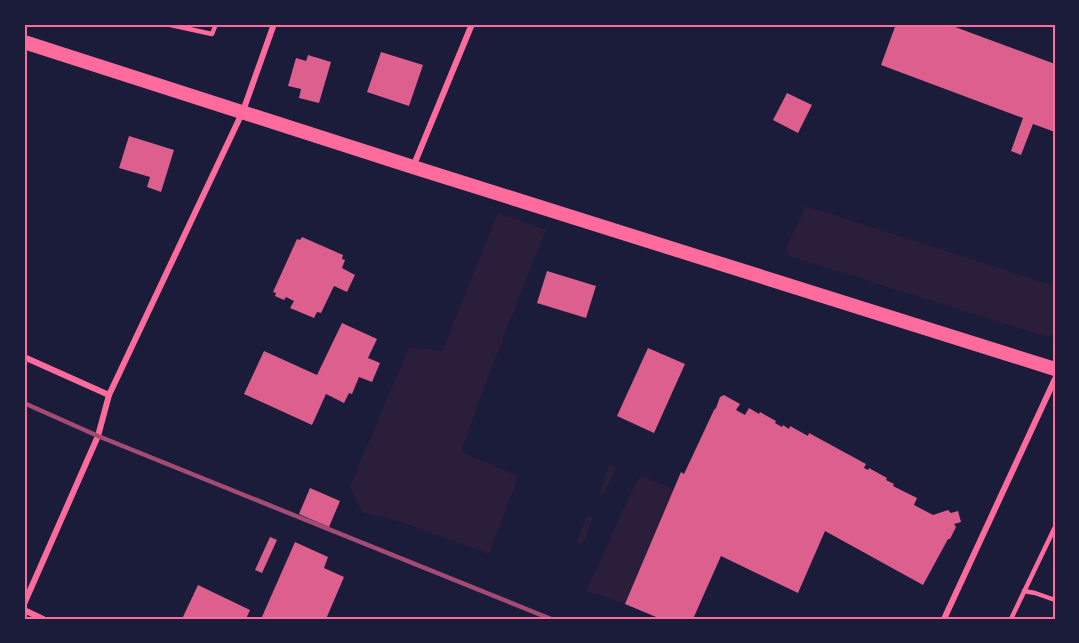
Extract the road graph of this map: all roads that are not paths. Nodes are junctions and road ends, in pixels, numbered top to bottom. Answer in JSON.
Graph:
{"nodes":[{"id":1,"x":166,"y":24,"type":"edge"},
{"id":2,"x":216,"y":24,"type":"edge"},
{"id":3,"x":274,"y":24,"type":"edge"},
{"id":4,"x":472,"y":24,"type":"edge"},
{"id":5,"x":24,"y":42,"type":"edge"},
{"id":6,"x":243,"y":111,"type":"junction"},
{"id":7,"x":413,"y":167,"type":"junction"},
{"id":8,"x":24,"y":357,"type":"edge"},
{"id":9,"x":1055,"y":369,"type":"edge"},
{"id":10,"x":1055,"y":379,"type":"edge"},
{"id":11,"x":109,"y":395,"type":"junction"},
{"id":12,"x":1055,"y":527,"type":"edge"},
{"id":13,"x":1024,"y":591,"type":"junction"},
{"id":14,"x":1055,"y":600,"type":"edge"},
{"id":15,"x":24,"y":604,"type":"edge"},
{"id":16,"x":24,"y":610,"type":"edge"},
{"id":17,"x":43,"y":619,"type":"edge"},
{"id":18,"x":944,"y":619,"type":"edge"},
{"id":19,"x":1011,"y":619,"type":"edge"}],
"edges":[{"from":1,"to":2,"type":"lane"},
{"from":3,"to":6,"type":"street"},
{"from":4,"to":7,"type":"street"},
{"from":5,"to":6,"type":"main road"},
{"from":6,"to":7,"type":"main road"},
{"from":6,"to":11,"type":"street"},
{"from":7,"to":9,"type":"main road"},
{"from":8,"to":11,"type":"street"},
{"from":10,"to":18,"type":"street"},
{"from":11,"to":15,"type":"street"},
{"from":12,"to":13,"type":"lane"},
{"from":13,"to":14,"type":"lane"},
{"from":13,"to":19,"type":"lane"},
{"from":16,"to":17,"type":"street"}]}
